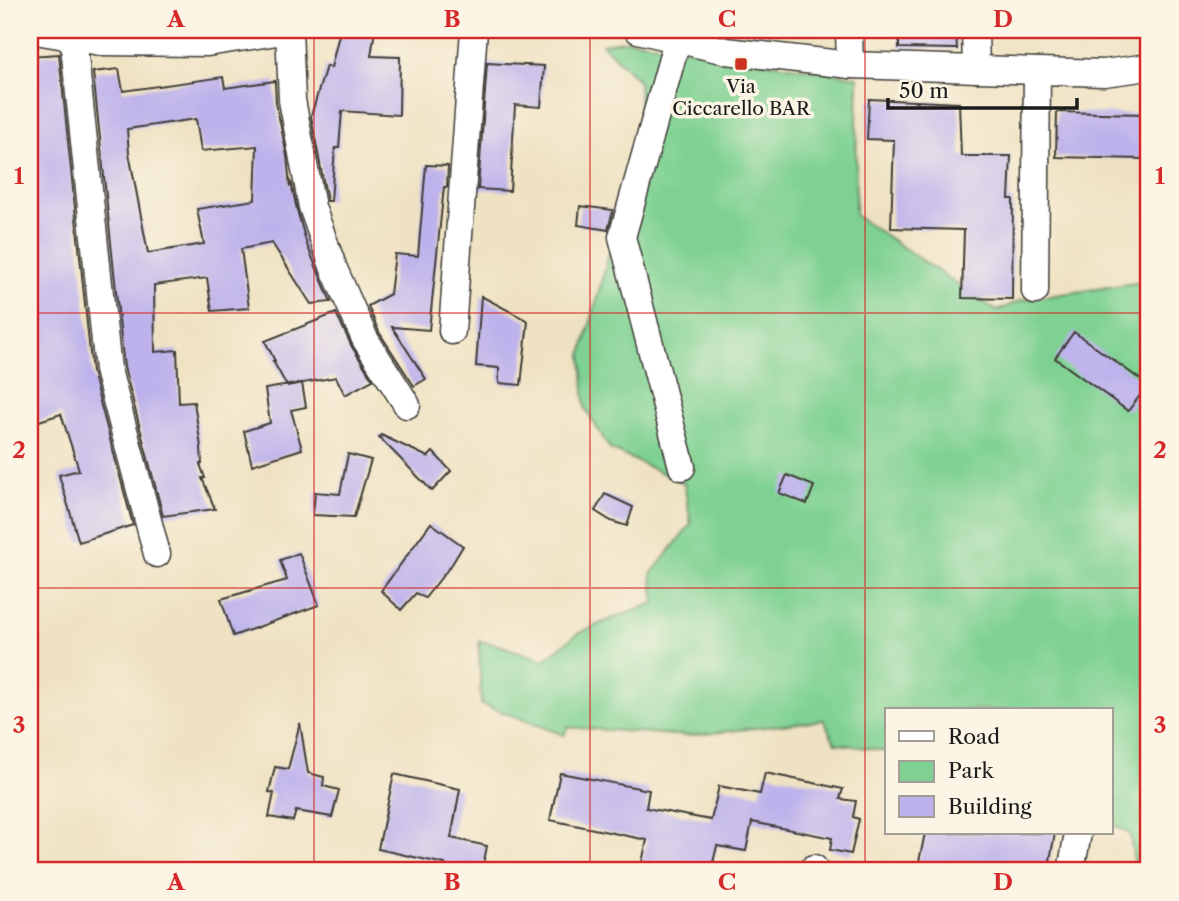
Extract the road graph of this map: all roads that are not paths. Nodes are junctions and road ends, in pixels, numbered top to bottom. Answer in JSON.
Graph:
{"nodes":[{"id":1,"x":30,"y":30,"type":"edge"},
{"id":2,"x":289,"y":30,"type":"edge"},
{"id":3,"x":474,"y":30,"type":"edge"},
{"id":4,"x":638,"y":30,"type":"edge"},
{"id":5,"x":849,"y":30,"type":"edge"},
{"id":6,"x":975,"y":30,"type":"edge"},
{"id":7,"x":679,"y":35,"type":"edge"},
{"id":8,"x":73,"y":37,"type":"junction"},
{"id":9,"x":849,"y":65,"type":"junction"},
{"id":10,"x":1149,"y":67,"type":"edge"},
{"id":11,"x":976,"y":69,"type":"junction"},
{"id":12,"x":1037,"y":71,"type":"junction"},
{"id":13,"x":1035,"y":291,"type":"dead end"},
{"id":14,"x":452,"y":331,"type":"dead end"},
{"id":15,"x":407,"y":405,"type":"dead end"},
{"id":16,"x":682,"y":467,"type":"dead end"},
{"id":17,"x":157,"y":554,"type":"dead end"},
{"id":18,"x":1078,"y":834,"type":"edge"},
{"id":19,"x":1071,"y":871,"type":"edge"}],
"edges":[{"from":1,"to":8,"type":"street"},
{"from":2,"to":8,"type":"street"},
{"from":2,"to":15,"type":"street"},
{"from":3,"to":14,"type":"street"},
{"from":4,"to":7,"type":"street"},
{"from":5,"to":9,"type":"street"},
{"from":6,"to":11,"type":"street"},
{"from":7,"to":9,"type":"street"},
{"from":7,"to":16,"type":"street"},
{"from":8,"to":17,"type":"street"},
{"from":9,"to":11,"type":"street"},
{"from":10,"to":12,"type":"street"},
{"from":11,"to":12,"type":"street"},
{"from":12,"to":13,"type":"street"},
{"from":18,"to":19,"type":"street"}]}
